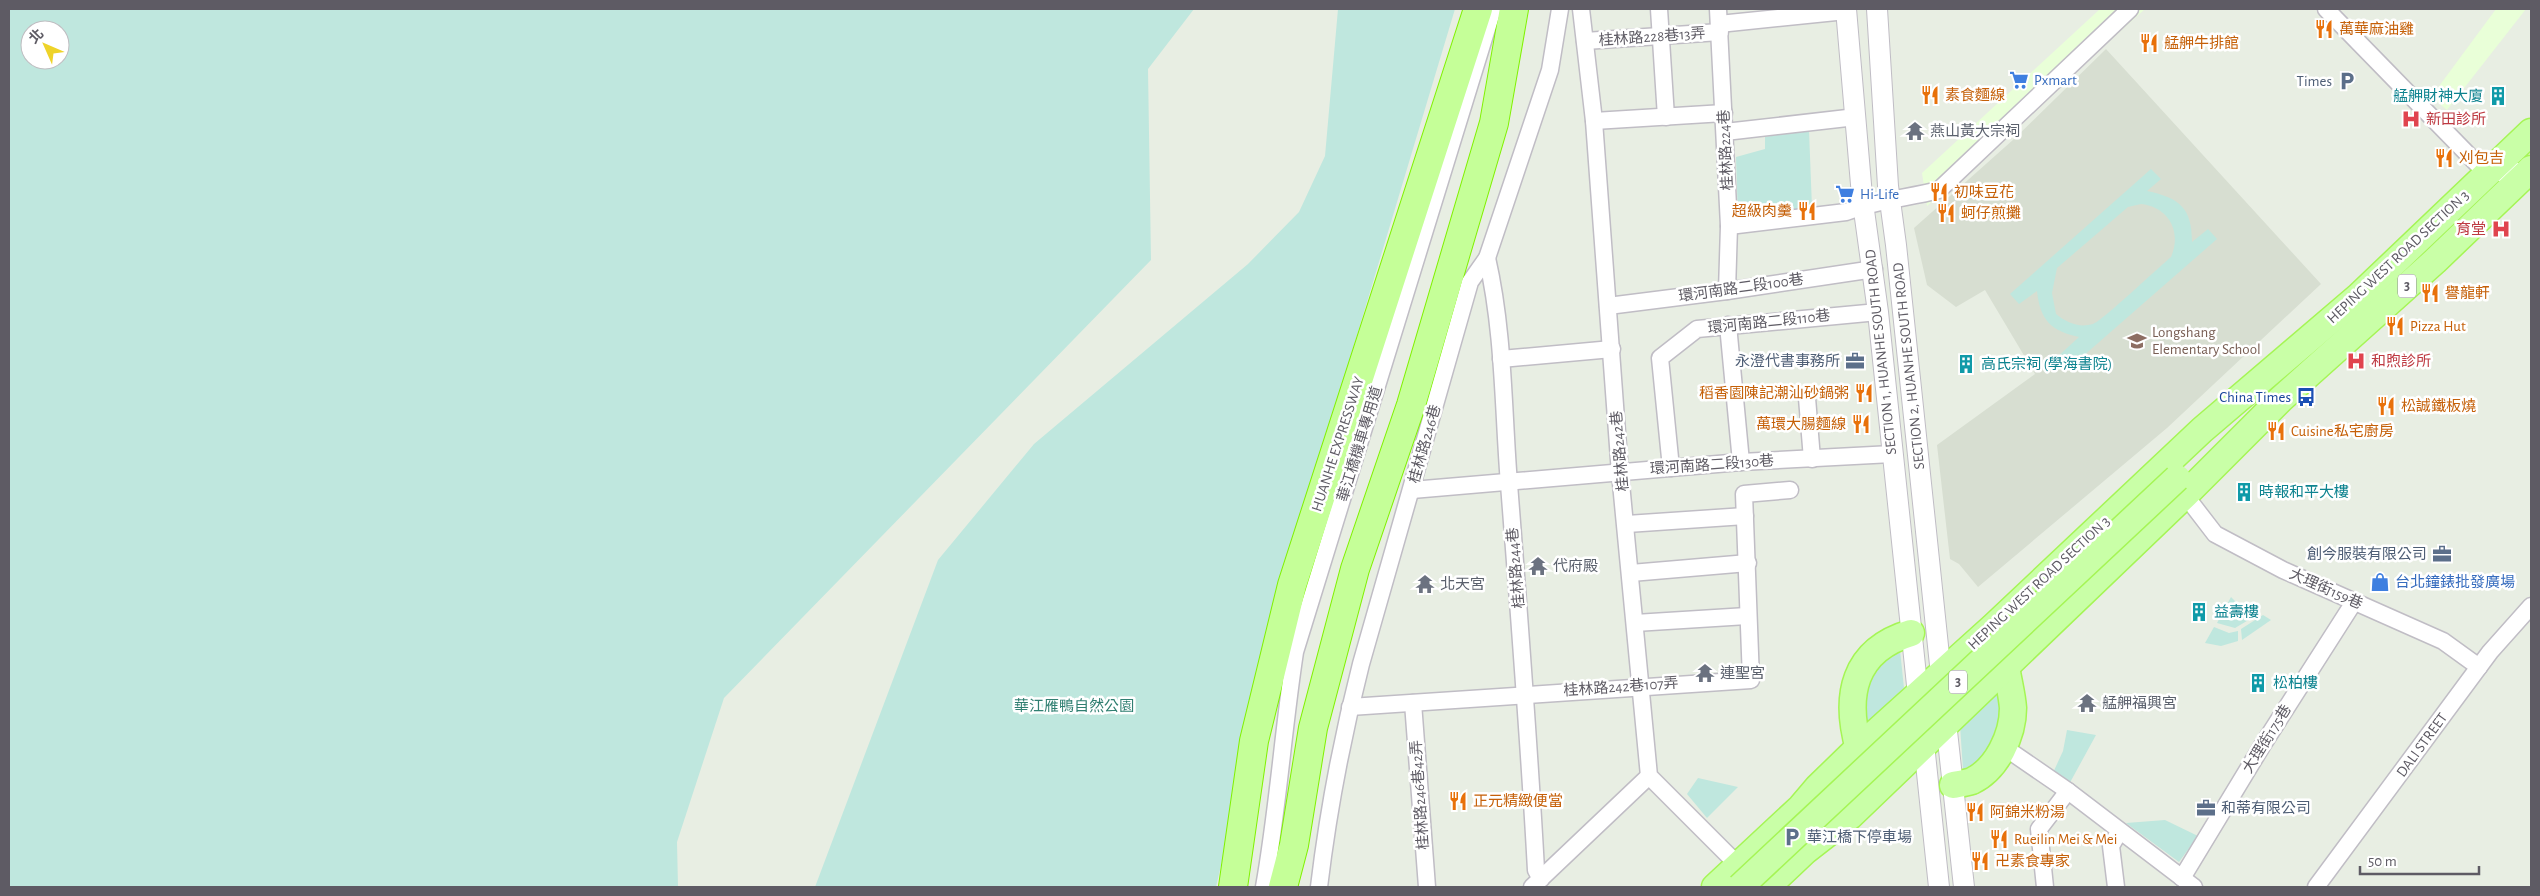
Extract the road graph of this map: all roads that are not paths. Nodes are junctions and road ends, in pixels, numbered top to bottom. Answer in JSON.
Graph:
{"nodes":[{"id":1,"x":1478,"y":9,"type":"edge"},
{"id":2,"x":1493,"y":9,"type":"edge"},
{"id":3,"x":1514,"y":9,"type":"edge"},
{"id":4,"x":1525,"y":9,"type":"edge"},
{"id":5,"x":1560,"y":9,"type":"edge"},
{"id":6,"x":1581,"y":9,"type":"edge"},
{"id":7,"x":1659,"y":9,"type":"edge"},
{"id":8,"x":1877,"y":9,"type":"edge"},
{"id":9,"x":2130,"y":9,"type":"edge"},
{"id":10,"x":2326,"y":9,"type":"edge"},
{"id":11,"x":1846,"y":10,"type":"edge"},
{"id":12,"x":1719,"y":22,"type":"edge"},
{"id":13,"x":1661,"y":36,"type":"junction"},
{"id":14,"x":1585,"y":41,"type":"junction"},
{"id":15,"x":1724,"y":113,"type":"junction"},
{"id":16,"x":1666,"y":117,"type":"junction"},
{"id":17,"x":1856,"y":117,"type":"junction"},
{"id":18,"x":1594,"y":121,"type":"junction"},
{"id":19,"x":1494,"y":123,"type":"junction"},
{"id":20,"x":1725,"y":132,"type":"junction"},
{"id":21,"x":2531,"y":132,"type":"edge"},
{"id":22,"x":2530,"y":170,"type":"edge"},
{"id":23,"x":2487,"y":174,"type":"junction"},
{"id":24,"x":1889,"y":200,"type":"junction"},
{"id":25,"x":1863,"y":205,"type":"junction"},
{"id":26,"x":1729,"y":226,"type":"junction"},
{"id":27,"x":1487,"y":258,"type":"junction"},
{"id":28,"x":1874,"y":269,"type":"junction"},
{"id":29,"x":1728,"y":291,"type":"junction"},
{"id":30,"x":1608,"y":306,"type":"junction"},
{"id":31,"x":1878,"y":312,"type":"junction"},
{"id":32,"x":1728,"y":325,"type":"junction"},
{"id":33,"x":1612,"y":349,"type":"junction"},
{"id":34,"x":1501,"y":359,"type":"junction"},
{"id":35,"x":2261,"y":379,"type":"junction"},
{"id":36,"x":1807,"y":398,"type":"dead end"},
{"id":37,"x":1892,"y":454,"type":"junction"},
{"id":38,"x":1812,"y":458,"type":"junction"},
{"id":39,"x":1742,"y":462,"type":"junction"},
{"id":40,"x":1671,"y":468,"type":"junction"},
{"id":41,"x":1620,"y":473,"type":"junction"},
{"id":42,"x":1509,"y":482,"type":"junction"},
{"id":43,"x":2181,"y":487,"type":"junction"},
{"id":44,"x":1412,"y":490,"type":"junction"},
{"id":45,"x":1790,"y":490,"type":"dead end"},
{"id":46,"x":1745,"y":516,"type":"junction"},
{"id":47,"x":1627,"y":524,"type":"junction"},
{"id":48,"x":1748,"y":563,"type":"junction"},
{"id":49,"x":1631,"y":573,"type":"junction"},
{"id":50,"x":2354,"y":602,"type":"junction"},
{"id":51,"x":2531,"y":606,"type":"edge"},
{"id":52,"x":1747,"y":616,"type":"junction"},
{"id":53,"x":1635,"y":622,"type":"junction"},
{"id":54,"x":1911,"y":633,"type":"junction"},
{"id":55,"x":2006,"y":666,"type":"junction"},
{"id":56,"x":2479,"y":667,"type":"junction"},
{"id":57,"x":1941,"y":674,"type":"junction"},
{"id":58,"x":1641,"y":686,"type":"junction"},
{"id":59,"x":1526,"y":694,"type":"junction"},
{"id":60,"x":1918,"y":695,"type":"junction"},
{"id":61,"x":1413,"y":703,"type":"junction"},
{"id":62,"x":1350,"y":707,"type":"junction"},
{"id":63,"x":1946,"y":722,"type":"junction"},
{"id":64,"x":1924,"y":744,"type":"junction"},
{"id":65,"x":2004,"y":746,"type":"junction"},
{"id":66,"x":1859,"y":748,"type":"junction"},
{"id":67,"x":1648,"y":776,"type":"junction"},
{"id":68,"x":1953,"y":785,"type":"junction"},
{"id":69,"x":1818,"y":787,"type":"junction"},
{"id":70,"x":2068,"y":792,"type":"junction"},
{"id":71,"x":1850,"y":816,"type":"junction"},
{"id":72,"x":2120,"y":832,"type":"junction"},
{"id":73,"x":1294,"y":845,"type":"junction"},
{"id":74,"x":1732,"y":859,"type":"junction"},
{"id":75,"x":1536,"y":883,"type":"edge"},
{"id":76,"x":2188,"y":883,"type":"edge"},
{"id":77,"x":1233,"y":887,"type":"edge"},
{"id":78,"x":1264,"y":887,"type":"edge"},
{"id":79,"x":1284,"y":887,"type":"edge"},
{"id":80,"x":1292,"y":887,"type":"edge"},
{"id":81,"x":1319,"y":887,"type":"edge"},
{"id":82,"x":1427,"y":887,"type":"edge"},
{"id":83,"x":1701,"y":887,"type":"edge"},
{"id":84,"x":1716,"y":887,"type":"edge"},
{"id":85,"x":1740,"y":887,"type":"edge"},
{"id":86,"x":1767,"y":887,"type":"edge"},
{"id":87,"x":1785,"y":887,"type":"edge"},
{"id":88,"x":1939,"y":887,"type":"edge"},
{"id":89,"x":1964,"y":887,"type":"edge"},
{"id":90,"x":2045,"y":887,"type":"edge"},
{"id":91,"x":2116,"y":887,"type":"edge"},
{"id":92,"x":2316,"y":887,"type":"edge"}],
"edges":[{"from":1,"to":77,"type":"highway","name":"HUANHE EXPRESSWAY"},
{"from":2,"to":78,"type":"street","name":"華江橋機車專用道"},
{"from":3,"to":19,"type":"highway"},
{"from":4,"to":19,"type":"highway"},
{"from":5,"to":27,"type":"street","name":"桂林路246巷"},
{"from":6,"to":14,"type":"street","name":"桂林路242巷"},
{"from":7,"to":13,"type":"street"},
{"from":8,"to":24,"type":"street","name":"SECTION 2, HUANHE SOUTH ROAD"},
{"from":9,"to":24,"type":"street"},
{"from":10,"to":23,"type":"street"},
{"from":11,"to":12,"type":"street","name":"桂林路228巷13弄"},
{"from":11,"to":17,"type":"street","name":"SECTION 1, HUANHE SOUTH ROAD"},
{"from":12,"to":13,"type":"street","name":"桂林路228巷13弄"},
{"from":12,"to":15,"type":"street","name":"桂林路224巷"},
{"from":13,"to":14,"type":"street","name":"桂林路228巷13弄"},
{"from":13,"to":16,"type":"street"},
{"from":14,"to":18,"type":"street","name":"桂林路242巷"},
{"from":15,"to":16,"type":"street"},
{"from":15,"to":20,"type":"street","name":"桂林路224巷"},
{"from":16,"to":18,"type":"street"},
{"from":17,"to":20,"type":"street"},
{"from":17,"to":25,"type":"street","name":"SECTION 1, HUANHE SOUTH ROAD"},
{"from":18,"to":30,"type":"street","name":"桂林路242巷"},
{"from":19,"to":73,"type":"highway"},
{"from":20,"to":26,"type":"street","name":"桂林路224巷"},
{"from":21,"to":23,"type":"main road","name":"HEPING WEST ROAD SECTION 3","number":"3"},
{"from":22,"to":23,"type":"street"},
{"from":22,"to":43,"type":"main road","name":"HEPING WEST ROAD SECTION 3","number":"3"},
{"from":23,"to":35,"type":"main road","name":"HEPING WEST ROAD SECTION 3","number":"3"},
{"from":24,"to":25,"type":"street"},
{"from":24,"to":57,"type":"street","name":"SECTION 2, HUANHE SOUTH ROAD"},
{"from":25,"to":26,"type":"street"},
{"from":25,"to":28,"type":"street","name":"SECTION 1, HUANHE SOUTH ROAD"},
{"from":26,"to":29,"type":"street","name":"桂林路224巷"},
{"from":27,"to":34,"type":"street","name":"桂林路244巷"},
{"from":27,"to":44,"type":"street","name":"桂林路246巷"},
{"from":28,"to":29,"type":"street","name":"環河南路二段100巷"},
{"from":28,"to":31,"type":"street","name":"SECTION 1, HUANHE SOUTH ROAD"},
{"from":29,"to":30,"type":"street","name":"環河南路二段100巷"},
{"from":30,"to":33,"type":"street","name":"桂林路242巷"},
{"from":31,"to":32,"type":"street","name":"環河南路二段110巷"},
{"from":31,"to":37,"type":"street","name":"SECTION 1, HUANHE SOUTH ROAD"},
{"from":32,"to":39,"type":"street"},
{"from":32,"to":40,"type":"street","name":"環河南路二段110巷"},
{"from":33,"to":34,"type":"street"},
{"from":33,"to":41,"type":"street","name":"桂林路242巷"},
{"from":34,"to":42,"type":"street","name":"桂林路244巷"},
{"from":35,"to":43,"type":"main road","name":"HEPING WEST ROAD SECTION 3","number":"3"},
{"from":35,"to":57,"type":"main road","name":"HEPING WEST ROAD SECTION 3","number":"3"},
{"from":36,"to":38,"type":"street"},
{"from":37,"to":38,"type":"street","name":"環河南路二段130巷"},
{"from":37,"to":54,"type":"street","name":"SECTION 1, HUANHE SOUTH ROAD"},
{"from":38,"to":39,"type":"street","name":"環河南路二段130巷"},
{"from":39,"to":40,"type":"street","name":"環河南路二段130巷"},
{"from":40,"to":41,"type":"street","name":"環河南路二段130巷"},
{"from":41,"to":42,"type":"street","name":"環河南路二段130巷"},
{"from":41,"to":47,"type":"street","name":"桂林路242巷"},
{"from":42,"to":44,"type":"street","name":"環河南路二段130巷"},
{"from":42,"to":59,"type":"street","name":"桂林路244巷"},
{"from":43,"to":50,"type":"street","name":"大理街159巷"},
{"from":43,"to":55,"type":"main road","name":"HEPING WEST ROAD SECTION 3","number":"3"},
{"from":43,"to":85,"type":"main road","name":"HEPING WEST ROAD SECTION 3","number":"3","bridge":true},
{"from":44,"to":62,"type":"street","name":"桂林路246巷"},
{"from":45,"to":46,"type":"street","name":"桂林路242巷107弄"},
{"from":46,"to":47,"type":"street"},
{"from":46,"to":48,"type":"street","name":"桂林路242巷107弄"},
{"from":47,"to":49,"type":"street","name":"桂林路242巷"},
{"from":48,"to":49,"type":"street"},
{"from":48,"to":52,"type":"street","name":"桂林路242巷107弄"},
{"from":49,"to":53,"type":"street","name":"桂林路242巷"},
{"from":50,"to":56,"type":"street","name":"大理街159巷"},
{"from":50,"to":76,"type":"street","name":"大理街175巷"},
{"from":51,"to":56,"type":"street","name":"DALI STREET"},
{"from":52,"to":53,"type":"street"},
{"from":52,"to":58,"type":"street","name":"桂林路242巷107弄"},
{"from":53,"to":58,"type":"street","name":"桂林路242巷"},
{"from":54,"to":60,"type":"street","name":"SECTION 1, HUANHE SOUTH ROAD"},
{"from":54,"to":66,"type":"main road"},
{"from":55,"to":63,"type":"main road","name":"HEPING WEST ROAD SECTION 3","number":"3"},
{"from":55,"to":65,"type":"main road"},
{"from":56,"to":92,"type":"street","name":"DALI STREET"},
{"from":57,"to":60,"type":"main road","name":"HEPING WEST ROAD SECTION 3","number":"3"},
{"from":57,"to":63,"type":"street","name":"SECTION 2, HUANHE SOUTH ROAD"},
{"from":58,"to":59,"type":"street","name":"桂林路242巷107弄"},
{"from":58,"to":67,"type":"street","name":"桂林路242巷"},
{"from":59,"to":61,"type":"street","name":"桂林路242巷107弄"},
{"from":59,"to":75,"type":"street","name":"桂林路244巷"},
{"from":60,"to":64,"type":"street","name":"SECTION 1, HUANHE SOUTH ROAD"},
{"from":60,"to":66,"type":"main road","name":"HEPING WEST ROAD SECTION 3","number":"3"},
{"from":61,"to":62,"type":"street","name":"桂林路242巷107弄"},
{"from":61,"to":82,"type":"street","name":"桂林路246巷42弄"},
{"from":62,"to":81,"type":"street","name":"桂林路246巷"},
{"from":63,"to":64,"type":"main road","name":"HEPING WEST ROAD SECTION 3","number":"3"},
{"from":63,"to":68,"type":"street","name":"SECTION 2, HUANHE SOUTH ROAD"},
{"from":64,"to":71,"type":"main road","name":"HEPING WEST ROAD SECTION 3","number":"3"},
{"from":64,"to":88,"type":"street","name":"SECTION 1, HUANHE SOUTH ROAD"},
{"from":65,"to":68,"type":"main road"},
{"from":65,"to":70,"type":"street","name":"大理街175巷"},
{"from":66,"to":69,"type":"main road","name":"HEPING WEST ROAD SECTION 3","number":"3"},
{"from":67,"to":74,"type":"street"},
{"from":67,"to":75,"type":"street"},
{"from":68,"to":89,"type":"street","name":"SECTION 2, HUANHE SOUTH ROAD"},
{"from":69,"to":74,"type":"street","name":"HEPING WEST ROAD SECTION 3"},
{"from":69,"to":84,"type":"main road","name":"HEPING WEST ROAD SECTION 3","number":"3"},
{"from":70,"to":72,"type":"street","name":"大理街175巷"},
{"from":70,"to":90,"type":"street"},
{"from":71,"to":86,"type":"main road","name":"HEPING WEST ROAD SECTION 3","number":"3"},
{"from":71,"to":87,"type":"street","name":"HEPING WEST ROAD SECTION 3"},
{"from":72,"to":76,"type":"street","name":"大理街175巷"},
{"from":72,"to":91,"type":"street"},
{"from":73,"to":79,"type":"highway"},
{"from":73,"to":80,"type":"highway"},
{"from":74,"to":83,"type":"street","name":"HEPING WEST ROAD SECTION 3"}]}
